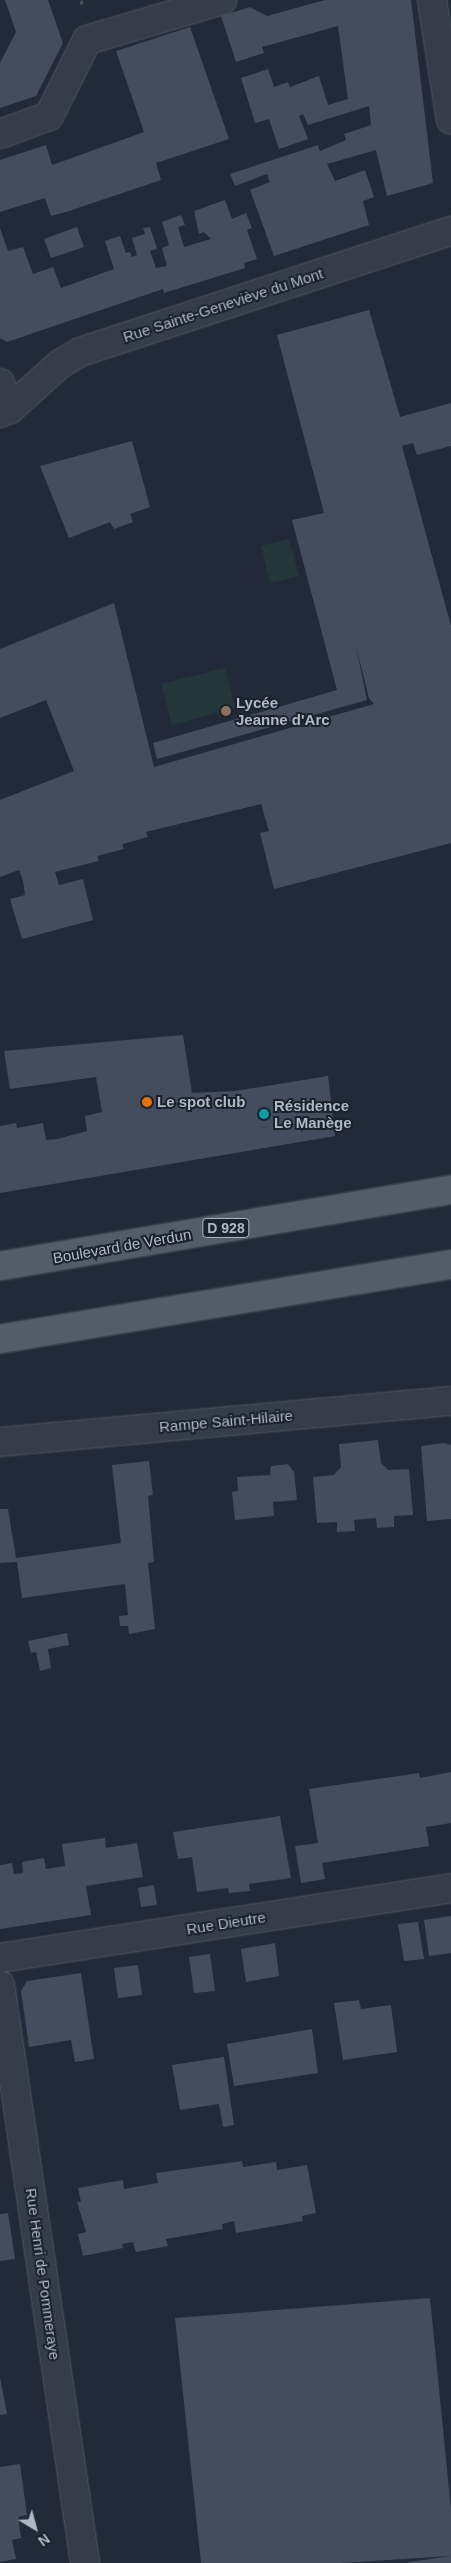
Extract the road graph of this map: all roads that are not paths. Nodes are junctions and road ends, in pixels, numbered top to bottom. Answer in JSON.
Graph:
{"nodes":[{"id":1,"x":222,"y":0,"type":"edge"},
{"id":2,"x":432,"y":0,"type":"edge"},
{"id":3,"x":451,"y":120,"type":"edge"},
{"id":4,"x":0,"y":134,"type":"edge"},
{"id":5,"x":451,"y":231,"type":"edge"},
{"id":6,"x":0,"y":383,"type":"edge"},
{"id":7,"x":5,"y":411,"type":"edge"},
{"id":8,"x":451,"y":1190,"type":"edge"},
{"id":9,"x":451,"y":1264,"type":"edge"},
{"id":10,"x":0,"y":1266,"type":"edge"},
{"id":11,"x":0,"y":1339,"type":"edge"},
{"id":12,"x":451,"y":1401,"type":"edge"},
{"id":13,"x":0,"y":1442,"type":"edge"},
{"id":14,"x":451,"y":1888,"type":"edge"},
{"id":15,"x":0,"y":1958,"type":"edge"},
{"id":16,"x":0,"y":1985,"type":"edge"},
{"id":17,"x":85,"y":2563,"type":"edge"}],
"edges":[{"from":1,"to":4,"type":"street"},
{"from":2,"to":3,"type":"street"},
{"from":5,"to":7,"type":"street","name":"Rue Sainte-Geneviève du Mont"},
{"from":6,"to":7,"type":"street"},
{"from":8,"to":10,"type":"main road","name":"Boulevard de Verdun","number":"D 928"},
{"from":9,"to":11,"type":"main road"},
{"from":12,"to":13,"type":"street","name":"Rampe Saint-Hilaire"},
{"from":14,"to":15,"type":"street","name":"Rue Dieutre"},
{"from":16,"to":17,"type":"street","name":"Rue Henri de Pommeraye"}]}
